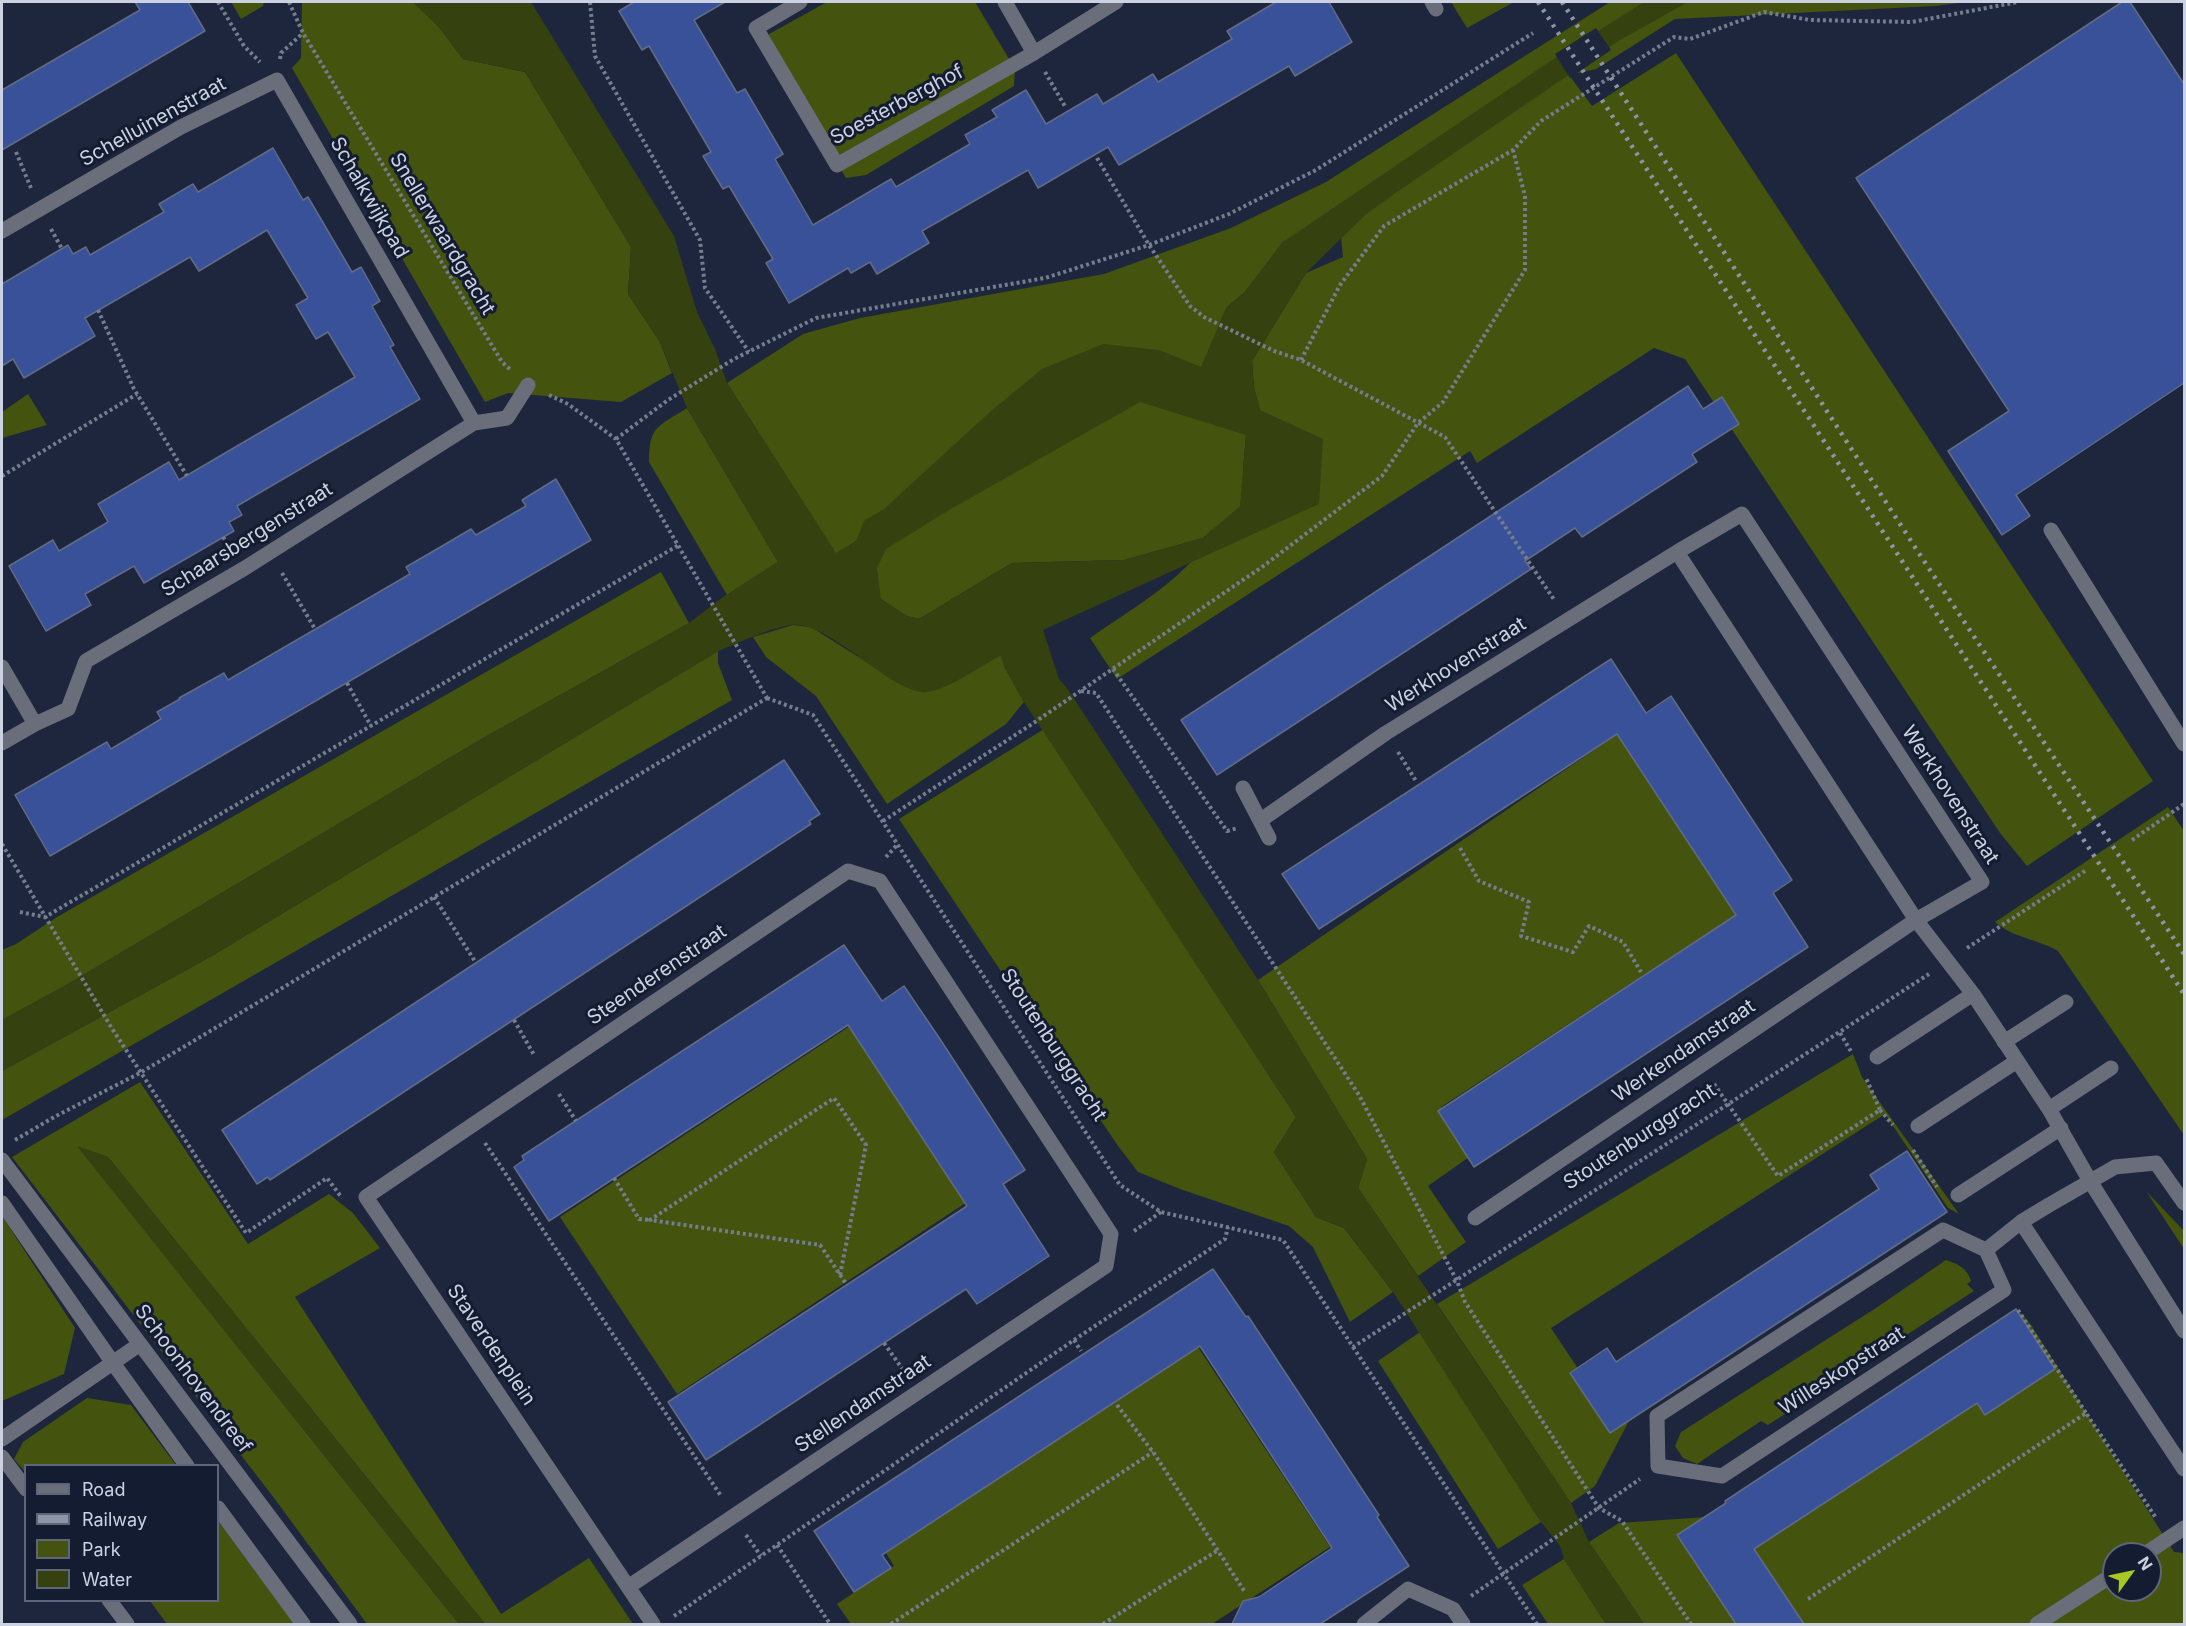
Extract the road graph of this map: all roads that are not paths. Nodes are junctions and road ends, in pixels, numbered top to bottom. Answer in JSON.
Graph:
{"nodes":[{"id":1,"x":800,"y":2,"type":"edge"},
{"id":2,"x":1005,"y":2,"type":"edge"},
{"id":3,"x":1116,"y":2,"type":"edge"},
{"id":4,"x":1034,"y":53,"type":"junction"},
{"id":5,"x":277,"y":80,"type":"joint"},
{"id":6,"x":2,"y":231,"type":"edge"},
{"id":7,"x":528,"y":385,"type":"road end"},
{"id":8,"x":474,"y":423,"type":"junction"},
{"id":9,"x":2051,"y":530,"type":"dead end"},
{"id":10,"x":1677,"y":552,"type":"junction"},
{"id":11,"x":2,"y":667,"type":"edge"},
{"id":12,"x":35,"y":724,"type":"junction"},
{"id":13,"x":2,"y":744,"type":"edge"},
{"id":14,"x":2184,"y":744,"type":"edge"},
{"id":15,"x":1243,"y":788,"type":"dead end"},
{"id":16,"x":1261,"y":820,"type":"junction"},
{"id":17,"x":1269,"y":838,"type":"dead end"},
{"id":18,"x":1916,"y":920,"type":"junction"},
{"id":19,"x":1973,"y":994,"type":"junction"},
{"id":20,"x":2066,"y":1002,"type":"dead end"},
{"id":21,"x":2004,"y":1042,"type":"junction"},
{"id":22,"x":1877,"y":1057,"type":"dead end"},
{"id":23,"x":2017,"y":1060,"type":"junction"},
{"id":24,"x":2111,"y":1068,"type":"dead end"},
{"id":25,"x":2049,"y":1109,"type":"junction"},
{"id":26,"x":1918,"y":1126,"type":"dead end"},
{"id":27,"x":2061,"y":1128,"type":"junction"},
{"id":28,"x":2,"y":1160,"type":"edge"},
{"id":29,"x":2091,"y":1181,"type":"junction"},
{"id":30,"x":1958,"y":1195,"type":"road end"},
{"id":31,"x":366,"y":1197,"type":"joint"},
{"id":32,"x":2,"y":1203,"type":"edge"},
{"id":33,"x":2184,"y":1203,"type":"edge"},
{"id":34,"x":1475,"y":1218,"type":"dead end"},
{"id":35,"x":2021,"y":1222,"type":"junction"},
{"id":36,"x":1110,"y":1248,"type":"joint"},
{"id":37,"x":1986,"y":1250,"type":"junction"},
{"id":38,"x":2184,"y":1331,"type":"edge"},
{"id":39,"x":140,"y":1344,"type":"junction"},
{"id":40,"x":113,"y":1364,"type":"junction"},
{"id":41,"x":2,"y":1439,"type":"edge"},
{"id":42,"x":2,"y":1457,"type":"edge"},
{"id":43,"x":186,"y":1464,"type":"edge"},
{"id":44,"x":2184,"y":1469,"type":"edge"},
{"id":45,"x":24,"y":1486,"type":"edge"},
{"id":46,"x":219,"y":1509,"type":"edge"},
{"id":47,"x":2184,"y":1528,"type":"edge"},
{"id":48,"x":2162,"y":1543,"type":"edge"},
{"id":49,"x":2102,"y":1582,"type":"edge"},
{"id":50,"x":628,"y":1587,"type":"junction"},
{"id":51,"x":111,"y":1602,"type":"edge"},
{"id":52,"x":127,"y":1624,"type":"edge"},
{"id":53,"x":303,"y":1624,"type":"edge"},
{"id":54,"x":350,"y":1624,"type":"edge"},
{"id":55,"x":653,"y":1624,"type":"edge"},
{"id":56,"x":1364,"y":1624,"type":"edge"},
{"id":57,"x":1463,"y":1624,"type":"edge"},
{"id":58,"x":2037,"y":1624,"type":"edge"}],
"edges":[{"from":1,"to":4,"type":"street","name":"Soesterberghof"},
{"from":2,"to":4,"type":"street"},
{"from":3,"to":4,"type":"street","name":"Soesterberghof"},
{"from":5,"to":6,"type":"street","name":"Schelluinenstraat"},
{"from":5,"to":8,"type":"street","name":"Schalkwijkpad"},
{"from":7,"to":8,"type":"street","name":"Schaarsbergenstraat"},
{"from":8,"to":12,"type":"street","name":"Schaarsbergenstraat"},
{"from":9,"to":14,"type":"street"},
{"from":10,"to":16,"type":"street","name":"Werkhovenstraat"},
{"from":10,"to":18,"type":"street"},
{"from":10,"to":18,"type":"street","name":"Werkhovenstraat"},
{"from":11,"to":12,"type":"street"},
{"from":12,"to":13,"type":"street","name":"Schaarsbergenstraat"},
{"from":15,"to":16,"type":"street"},
{"from":16,"to":17,"type":"street"},
{"from":18,"to":19,"type":"street"},
{"from":18,"to":34,"type":"street","name":"Werkendamstraat"},
{"from":19,"to":21,"type":"street"},
{"from":19,"to":22,"type":"street"},
{"from":20,"to":21,"type":"street"},
{"from":21,"to":23,"type":"street"},
{"from":23,"to":25,"type":"street"},
{"from":23,"to":26,"type":"street"},
{"from":24,"to":25,"type":"street"},
{"from":25,"to":27,"type":"street"},
{"from":27,"to":29,"type":"street"},
{"from":27,"to":30,"type":"street"},
{"from":28,"to":39,"type":"street","name":"Schoonhovendreef"},
{"from":29,"to":33,"type":"street"},
{"from":29,"to":35,"type":"street"},
{"from":29,"to":38,"type":"street"},
{"from":31,"to":36,"type":"street","name":"Steenderenstraat"},
{"from":31,"to":50,"type":"street","name":"Staverdenplein"},
{"from":32,"to":40,"type":"street"},
{"from":35,"to":37,"type":"street"},
{"from":35,"to":44,"type":"street"},
{"from":36,"to":50,"type":"street","name":"Stellendamstraat"},
{"from":37,"to":37,"type":"street","name":"Willeskopstraat"},
{"from":39,"to":40,"type":"street"},
{"from":39,"to":54,"type":"street","name":"Schoonhovendreef"},
{"from":40,"to":41,"type":"street"},
{"from":40,"to":43,"type":"street"},
{"from":42,"to":45,"type":"street"},
{"from":46,"to":53,"type":"street"},
{"from":47,"to":48,"type":"street"},
{"from":49,"to":58,"type":"street"},
{"from":50,"to":55,"type":"street","name":"Staverdenplein"},
{"from":51,"to":52,"type":"street"},
{"from":56,"to":57,"type":"street"}]}
